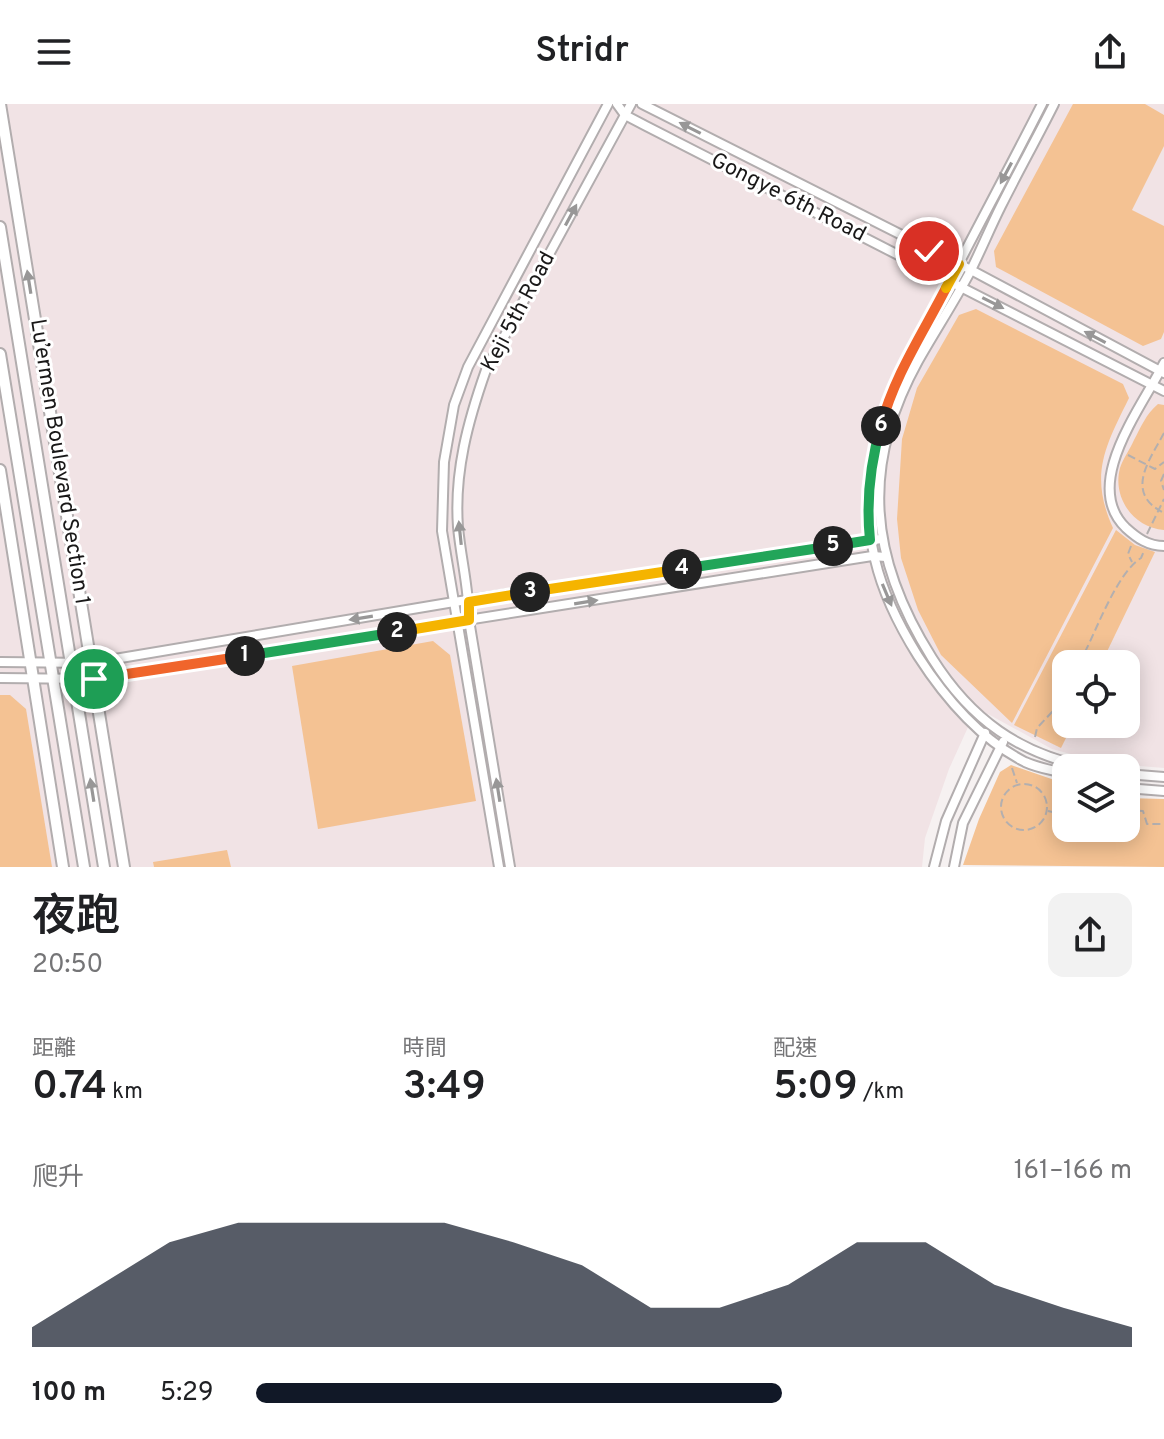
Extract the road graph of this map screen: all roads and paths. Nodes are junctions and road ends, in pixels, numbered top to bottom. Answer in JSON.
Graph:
{"nodes":[{"id":1,"x":0,"y":104,"type":"edge"},
{"id":2,"x":608,"y":104,"type":"edge"},
{"id":3,"x":617,"y":104,"type":"edge"},
{"id":4,"x":631,"y":104,"type":"edge"},
{"id":5,"x":642,"y":104,"type":"edge"},
{"id":6,"x":1042,"y":104,"type":"edge"},
{"id":7,"x":1054,"y":104,"type":"edge"},
{"id":8,"x":625,"y":115,"type":"junction"},
{"id":9,"x":0,"y":227,"type":"edge"},
{"id":10,"x":959,"y":264,"type":"junction"},
{"id":11,"x":971,"y":270,"type":"junction"},
{"id":12,"x":950,"y":281,"type":"junction"},
{"id":13,"x":961,"y":287,"type":"junction"},
{"id":14,"x":0,"y":354,"type":"edge"},
{"id":15,"x":1163,"y":369,"type":"edge"},
{"id":16,"x":1153,"y":385,"type":"junction"},
{"id":17,"x":1164,"y":391,"type":"edge"},
{"id":18,"x":1164,"y":433,"type":"edge"},
{"id":19,"x":1118,"y":450,"type":"junction"},
{"id":20,"x":1164,"y":462,"type":"edge"},
{"id":21,"x":1147,"y":465,"type":"junction"},
{"id":22,"x":0,"y":470,"type":"edge"},
{"id":23,"x":1164,"y":474,"type":"edge"},
{"id":24,"x":1164,"y":490,"type":"edge"},
{"id":25,"x":1164,"y":499,"type":"edge"},
{"id":26,"x":1158,"y":510,"type":"junction"},
{"id":27,"x":1164,"y":513,"type":"edge"},
{"id":28,"x":881,"y":539,"type":"junction"},
{"id":29,"x":870,"y":540,"type":"junction"},
{"id":30,"x":1131,"y":546,"type":"dead end"},
{"id":31,"x":1144,"y":546,"type":"junction"},
{"id":32,"x":1164,"y":546,"type":"edge"},
{"id":33,"x":872,"y":556,"type":"junction"},
{"id":34,"x":886,"y":557,"type":"junction"},
{"id":35,"x":1133,"y":562,"type":"junction"},
{"id":36,"x":454,"y":602,"type":"junction"},
{"id":37,"x":469,"y":602,"type":"junction"},
{"id":38,"x":469,"y":620,"type":"junction"},
{"id":39,"x":457,"y":622,"type":"junction"},
{"id":40,"x":1086,"y":650,"type":"edge"},
{"id":41,"x":0,"y":662,"type":"edge"},
{"id":42,"x":31,"y":662,"type":"junction"},
{"id":43,"x":50,"y":662,"type":"junction"},
{"id":44,"x":71,"y":663,"type":"junction"},
{"id":45,"x":91,"y":663,"type":"junction"},
{"id":46,"x":0,"y":678,"type":"edge"},
{"id":47,"x":33,"y":678,"type":"junction"},
{"id":48,"x":53,"y":679,"type":"junction"},
{"id":49,"x":94,"y":679,"type":"junction"},
{"id":50,"x":74,"y":680,"type":"junction"},
{"id":51,"x":1052,"y":712,"type":"edge"},
{"id":52,"x":990,"y":726,"type":"junction"},
{"id":53,"x":984,"y":734,"type":"junction"},
{"id":54,"x":1035,"y":737,"type":"dead end"},
{"id":55,"x":1003,"y":742,"type":"junction"},
{"id":56,"x":1052,"y":757,"type":"edge"},
{"id":57,"x":1012,"y":768,"type":"dead end"},
{"id":58,"x":1052,"y":770,"type":"edge"},
{"id":59,"x":1140,"y":775,"type":"edge"},
{"id":60,"x":1164,"y":777,"type":"edge"},
{"id":61,"x":1017,"y":784,"type":"junction"},
{"id":62,"x":1140,"y":789,"type":"edge"},
{"id":63,"x":1164,"y":791,"type":"edge"},
{"id":64,"x":1047,"y":810,"type":"junction"},
{"id":65,"x":1052,"y":811,"type":"edge"},
{"id":66,"x":1140,"y":811,"type":"edge"},
{"id":67,"x":1164,"y":824,"type":"edge"},
{"id":68,"x":63,"y":867,"type":"edge"},
{"id":69,"x":84,"y":867,"type":"edge"},
{"id":70,"x":104,"y":867,"type":"edge"},
{"id":71,"x":124,"y":867,"type":"edge"},
{"id":72,"x":499,"y":867,"type":"edge"},
{"id":73,"x":510,"y":867,"type":"edge"},
{"id":74,"x":934,"y":867,"type":"edge"},
{"id":75,"x":954,"y":867,"type":"edge"}],
"edges":[{"from":45,"to":1,"type":"street","name":"Lu’ermen Boulevard Section 1","one_way":true},
{"from":2,"to":36,"type":"street","name":"Keji 5th Road"},
{"from":3,"to":8,"type":"street"},
{"from":4,"to":8,"type":"street","name":"Keji 5th Road"},
{"from":10,"to":5,"type":"street","name":"Gongye 6th Road","one_way":true},
{"from":6,"to":10,"type":"street","one_way":true},
{"from":7,"to":11,"type":"street"},
{"from":8,"to":12,"type":"street","name":"Gongye 6th Road"},
{"from":37,"to":8,"type":"street","name":"Keji 5th Road","one_way":true},
{"from":9,"to":44,"type":"street","name":"Lu’ermen Boulevard Section 1"},
{"from":10,"to":11,"type":"street","name":"Gongye 6th Road"},
{"from":10,"to":12,"type":"street"},
{"from":11,"to":13,"type":"street"},
{"from":15,"to":11,"type":"street","name":"Gongye 6th Road","one_way":true},
{"from":12,"to":13,"type":"street","name":"Gongye 6th Road"},
{"from":12,"to":29,"type":"street"},
{"from":13,"to":16,"type":"street","name":"Gongye 6th Road","one_way":true},
{"from":13,"to":28,"type":"street"},
{"from":14,"to":43,"type":"street","name":"Lu’ermen Boulevard Section 1"},
{"from":15,"to":16,"type":"street"},
{"from":16,"to":17,"type":"street","name":"Gongye 6th Road"},
{"from":16,"to":19,"type":"street"},
{"from":18,"to":21,"type":"path"},
{"from":19,"to":21,"type":"path"},
{"from":19,"to":31,"type":"street"},
{"from":20,"to":21,"type":"path"},
{"from":21,"to":26,"type":"path"},
{"from":22,"to":42,"type":"street"},
{"from":23,"to":24,"type":"path"},
{"from":25,"to":26,"type":"path"},
{"from":26,"to":27,"type":"path"},
{"from":26,"to":31,"type":"path"},
{"from":28,"to":29,"type":"street"},
{"from":28,"to":34,"type":"street"},
{"from":29,"to":33,"type":"street"},
{"from":29,"to":37,"type":"street"},
{"from":30,"to":35,"type":"path"},
{"from":31,"to":32,"type":"street"},
{"from":31,"to":35,"type":"path"},
{"from":33,"to":34,"type":"street"},
{"from":38,"to":33,"type":"street","one_way":true},
{"from":33,"to":53,"type":"street","one_way":true},
{"from":34,"to":52,"type":"street"},
{"from":35,"to":40,"type":"path"},
{"from":36,"to":37,"type":"street"},
{"from":36,"to":39,"type":"street","name":"Keji 5th Road"},
{"from":36,"to":45,"type":"street","one_way":true},
{"from":37,"to":38,"type":"street","name":"Keji 5th Road"},
{"from":38,"to":39,"type":"street"},
{"from":73,"to":38,"type":"street","name":"Keji 5th Road","one_way":true},
{"from":39,"to":49,"type":"street"},
{"from":39,"to":72,"type":"street","name":"Keji 5th Road"},
{"from":41,"to":42,"type":"street"},
{"from":42,"to":43,"type":"street"},
{"from":42,"to":47,"type":"street"},
{"from":43,"to":44,"type":"street"},
{"from":43,"to":48,"type":"street","name":"Lu’ermen Boulevard Section 1"},
{"from":44,"to":45,"type":"street"},
{"from":44,"to":50,"type":"street","name":"Lu’ermen Boulevard Section 1"},
{"from":45,"to":49,"type":"street","name":"Lu’ermen Boulevard Section 1"},
{"from":46,"to":47,"type":"street"},
{"from":47,"to":48,"type":"street"},
{"from":47,"to":68,"type":"street"},
{"from":48,"to":50,"type":"street"},
{"from":48,"to":69,"type":"street","name":"Lu’ermen Boulevard Section 1"},
{"from":49,"to":50,"type":"street"},
{"from":49,"to":71,"type":"street","name":"Lu’ermen Boulevard Section 1"},
{"from":70,"to":50,"type":"street","name":"Lu’ermen Boulevard Section 1","one_way":true},
{"from":51,"to":54,"type":"path"},
{"from":52,"to":53,"type":"street"},
{"from":52,"to":55,"type":"street"},
{"from":53,"to":55,"type":"street"},
{"from":53,"to":74,"type":"street"},
{"from":55,"to":56,"type":"street"},
{"from":55,"to":58,"type":"street"},
{"from":55,"to":75,"type":"street"},
{"from":57,"to":61,"type":"path"},
{"from":59,"to":60,"type":"street"},
{"from":61,"to":64,"type":"path"},
{"from":61,"to":64,"type":"path"},
{"from":62,"to":63,"type":"street"},
{"from":64,"to":65,"type":"path"},
{"from":66,"to":67,"type":"path"}]}
